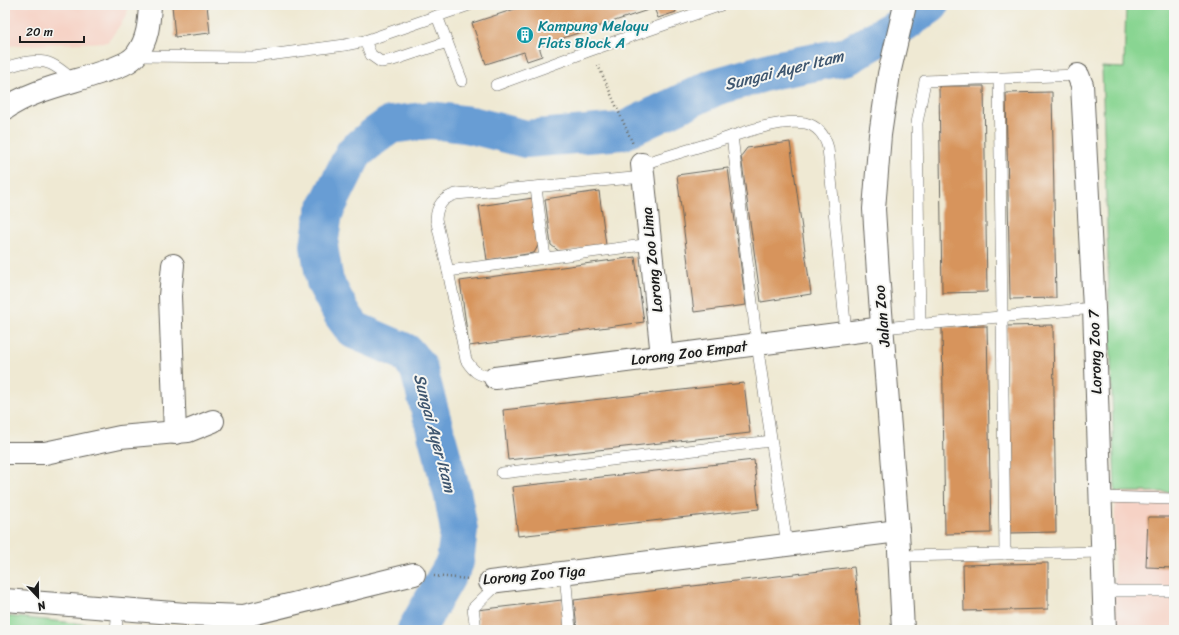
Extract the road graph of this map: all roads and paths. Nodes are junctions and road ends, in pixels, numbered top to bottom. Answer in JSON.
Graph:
{"nodes":[{"id":1,"x":150,"y":5,"type":"edge"},
{"id":2,"x":468,"y":5,"type":"edge"},
{"id":3,"x":721,"y":5,"type":"edge"},
{"id":4,"x":905,"y":5,"type":"edge"},
{"id":5,"x":437,"y":16,"type":"junction"},
{"id":6,"x":365,"y":41,"type":"junction"},
{"id":7,"x":446,"y":42,"type":"junction"},
{"id":8,"x":591,"y":50,"type":"junction"},
{"id":9,"x":136,"y":56,"type":"junction"},
{"id":10,"x":5,"y":68,"type":"edge"},
{"id":11,"x":1078,"y":75,"type":"joint"},
{"id":12,"x":999,"y":78,"type":"junction"},
{"id":13,"x":462,"y":81,"type":"dead end"},
{"id":14,"x":74,"y":82,"type":"junction"},
{"id":15,"x":496,"y":85,"type":"dead end"},
{"id":16,"x":5,"y":109,"type":"edge"},
{"id":17,"x":732,"y":136,"type":"junction"},
{"id":18,"x":640,"y":162,"type":"junction"},
{"id":19,"x":536,"y":188,"type":"junction"},
{"id":20,"x":651,"y":244,"type":"junction"},
{"id":21,"x":545,"y":258,"type":"junction"},
{"id":22,"x":173,"y":265,"type":"dead end"},
{"id":23,"x":448,"y":271,"type":"junction"},
{"id":24,"x":1094,"y":308,"type":"junction"},
{"id":25,"x":1002,"y":317,"type":"junction"},
{"id":26,"x":920,"y":325,"type":"junction"},
{"id":27,"x":883,"y":328,"type":"junction"},
{"id":28,"x":846,"y":333,"type":"junction"},
{"id":29,"x":757,"y":344,"type":"junction"},
{"id":30,"x":662,"y":356,"type":"junction"},
{"id":31,"x":495,"y":378,"type":"joint"},
{"id":32,"x":213,"y":421,"type":"dead end"},
{"id":33,"x":175,"y":433,"type":"junction"},
{"id":34,"x":771,"y":441,"type":"junction"},
{"id":35,"x":5,"y":453,"type":"edge"},
{"id":36,"x":502,"y":473,"type":"dead end"},
{"id":37,"x":1101,"y":497,"type":"junction"},
{"id":38,"x":1174,"y":500,"type":"edge"},
{"id":39,"x":898,"y":531,"type":"junction"},
{"id":40,"x":787,"y":545,"type":"junction"},
{"id":41,"x":1103,"y":552,"type":"junction"},
{"id":42,"x":1005,"y":554,"type":"junction"},
{"id":43,"x":899,"y":556,"type":"junction"},
{"id":44,"x":565,"y":573,"type":"junction"},
{"id":45,"x":414,"y":574,"type":"joint"},
{"id":46,"x":496,"y":581,"type":"junction"},
{"id":47,"x":1105,"y":591,"type":"junction"},
{"id":48,"x":1174,"y":591,"type":"edge"},
{"id":49,"x":5,"y":600,"type":"edge"},
{"id":50,"x":118,"y":609,"type":"junction"},
{"id":51,"x":116,"y":630,"type":"edge"},
{"id":52,"x":476,"y":630,"type":"edge"},
{"id":53,"x":570,"y":630,"type":"edge"},
{"id":54,"x":903,"y":630,"type":"edge"},
{"id":55,"x":1106,"y":630,"type":"edge"}],
"edges":[{"from":1,"to":9,"type":"street"},
{"from":2,"to":5,"type":"lane"},
{"from":3,"to":8,"type":"lane"},
{"from":4,"to":27,"type":"street","name":"Jalan Zoo"},
{"from":5,"to":6,"type":"lane"},
{"from":5,"to":7,"type":"lane"},
{"from":6,"to":7,"type":"lane"},
{"from":6,"to":9,"type":"lane"},
{"from":7,"to":13,"type":"lane"},
{"from":8,"to":15,"type":"lane"},
{"from":8,"to":18,"type":"path"},
{"from":9,"to":14,"type":"street"},
{"from":10,"to":14,"type":"lane"},
{"from":11,"to":12,"type":"lane"},
{"from":11,"to":24,"type":"street","name":"Lorong Zoo 7"},
{"from":12,"to":25,"type":"lane"},
{"from":12,"to":26,"type":"lane"},
{"from":14,"to":16,"type":"street"},
{"from":17,"to":18,"type":"lane"},
{"from":17,"to":28,"type":"lane"},
{"from":17,"to":29,"type":"lane"},
{"from":18,"to":19,"type":"lane"},
{"from":18,"to":20,"type":"street","name":"Lorong Zoo Lima"},
{"from":19,"to":21,"type":"lane"},
{"from":19,"to":23,"type":"lane"},
{"from":20,"to":21,"type":"lane"},
{"from":20,"to":30,"type":"street","name":"Lorong Zoo Lima"},
{"from":21,"to":23,"type":"lane"},
{"from":22,"to":33,"type":"street"},
{"from":23,"to":31,"type":"lane"},
{"from":24,"to":25,"type":"lane"},
{"from":24,"to":37,"type":"street","name":"Lorong Zoo 7"},
{"from":25,"to":26,"type":"lane"},
{"from":25,"to":42,"type":"lane"},
{"from":26,"to":27,"type":"lane"},
{"from":27,"to":28,"type":"street","name":"Lorong Zoo Empat"},
{"from":27,"to":39,"type":"street","name":"Jalan Zoo"},
{"from":28,"to":29,"type":"street","name":"Lorong Zoo Empat"},
{"from":29,"to":30,"type":"street","name":"Lorong Zoo Empat"},
{"from":29,"to":34,"type":"lane"},
{"from":30,"to":31,"type":"street","name":"Lorong Zoo Empat"},
{"from":32,"to":33,"type":"street"},
{"from":33,"to":35,"type":"street"},
{"from":34,"to":36,"type":"lane"},
{"from":34,"to":40,"type":"lane"},
{"from":37,"to":38,"type":"lane"},
{"from":37,"to":41,"type":"street","name":"Lorong Zoo 7"},
{"from":39,"to":40,"type":"street","name":"Lorong Zoo Tiga"},
{"from":39,"to":43,"type":"street","name":"Jalan Zoo"},
{"from":40,"to":44,"type":"street","name":"Lorong Zoo Tiga"},
{"from":41,"to":42,"type":"lane"},
{"from":41,"to":47,"type":"street","name":"Lorong Zoo 7"},
{"from":42,"to":43,"type":"lane"},
{"from":43,"to":54,"type":"street","name":"Jalan Zoo"},
{"from":44,"to":46,"type":"street","name":"Lorong Zoo Tiga"},
{"from":44,"to":53,"type":"lane"},
{"from":45,"to":46,"type":"path","name":"Lorong Zoo Tiga"},
{"from":45,"to":50,"type":"street"},
{"from":46,"to":52,"type":"lane"},
{"from":47,"to":48,"type":"lane"},
{"from":47,"to":55,"type":"street","name":"Lorong Zoo 7"},
{"from":49,"to":50,"type":"street"},
{"from":50,"to":51,"type":"lane"}]}
